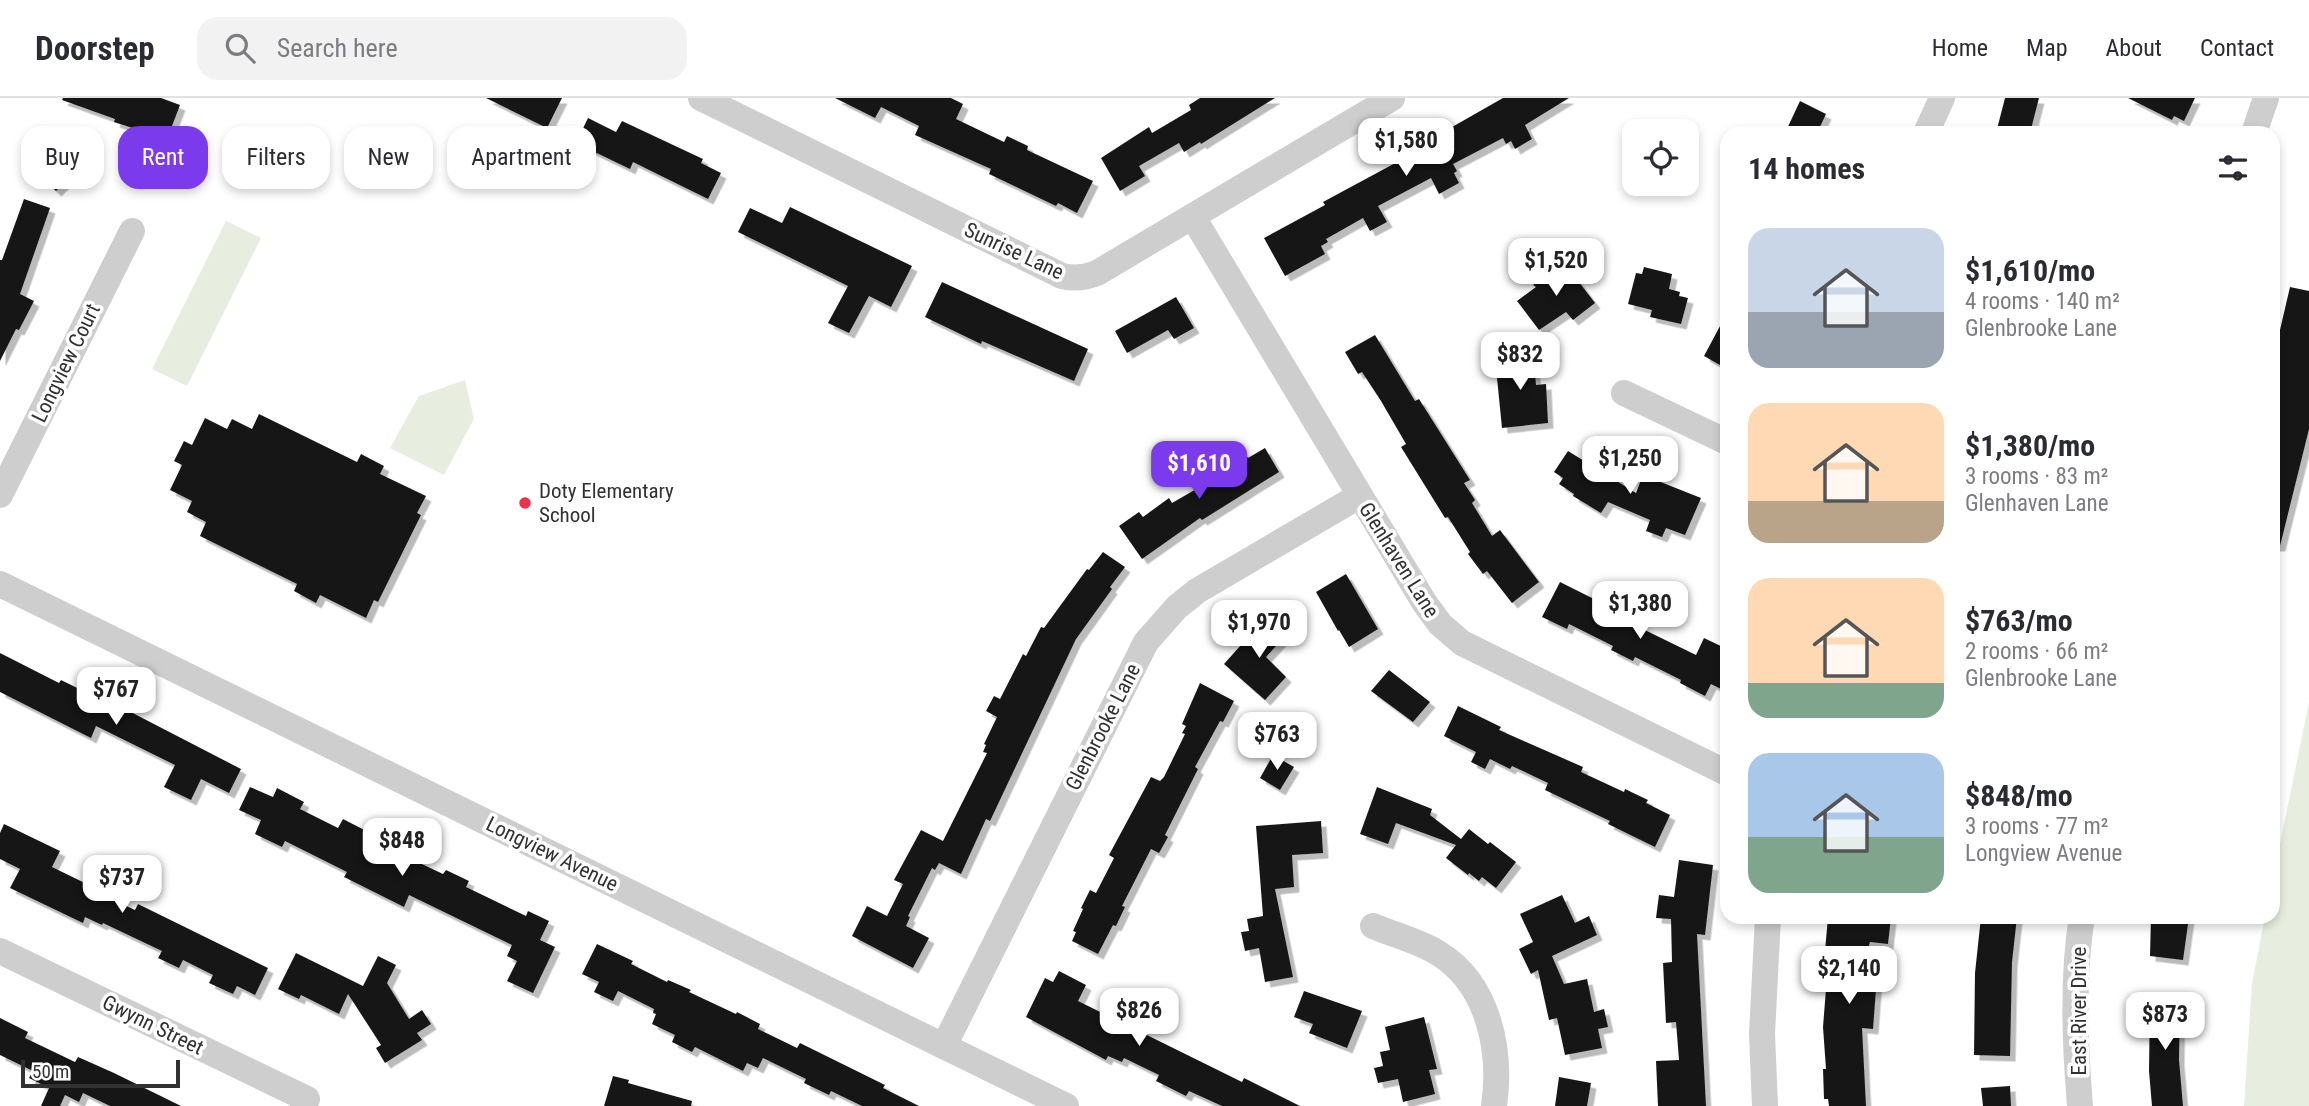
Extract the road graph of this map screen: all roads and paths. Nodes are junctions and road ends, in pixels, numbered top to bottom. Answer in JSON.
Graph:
{"nodes":[{"id":1,"x":701,"y":98,"type":"edge"},
{"id":2,"x":1392,"y":98,"type":"edge"},
{"id":3,"x":1942,"y":98,"type":"edge"},
{"id":4,"x":2266,"y":98,"type":"edge"},
{"id":5,"x":1929,"y":126,"type":"edge"},
{"id":6,"x":2256,"y":126,"type":"edge"},
{"id":7,"x":1193,"y":216,"type":"junction"},
{"id":8,"x":132,"y":231,"type":"dead end"},
{"id":9,"x":1624,"y":393,"type":"dead end"},
{"id":10,"x":1720,"y":439,"type":"edge"},
{"id":11,"x":0,"y":495,"type":"edge"},
{"id":12,"x":1359,"y":496,"type":"junction"},
{"id":13,"x":0,"y":584,"type":"edge"},
{"id":14,"x":1720,"y":770,"type":"edge"},
{"id":15,"x":1768,"y":924,"type":"edge"},
{"id":16,"x":2081,"y":924,"type":"edge"},
{"id":17,"x":1373,"y":926,"type":"dead end"},
{"id":18,"x":0,"y":951,"type":"edge"},
{"id":19,"x":944,"y":1046,"type":"junction"},
{"id":20,"x":305,"y":1102,"type":"edge"},
{"id":21,"x":1066,"y":1106,"type":"edge"},
{"id":22,"x":1494,"y":1106,"type":"edge"},
{"id":23,"x":1765,"y":1106,"type":"edge"},
{"id":24,"x":2080,"y":1106,"type":"edge"}],
"edges":[{"from":1,"to":7,"type":"street","name":"Sunrise Lane"},
{"from":2,"to":7,"type":"street","name":"Sunrise Lane"},
{"from":3,"to":5,"type":"street"},
{"from":4,"to":6,"type":"street"},
{"from":7,"to":12,"type":"street","name":"Glenhaven Lane"},
{"from":8,"to":11,"type":"street","name":"Longview Court"},
{"from":9,"to":10,"type":"street"},
{"from":12,"to":14,"type":"street","name":"Glenhaven Lane"},
{"from":12,"to":19,"type":"street","name":"Glenbrooke Lane"},
{"from":13,"to":19,"type":"street","name":"Longview Avenue"},
{"from":15,"to":23,"type":"street"},
{"from":16,"to":24,"type":"street","name":"East River Drive"},
{"from":17,"to":22,"type":"street"},
{"from":18,"to":20,"type":"street","name":"Gwynn Street"},
{"from":19,"to":21,"type":"street","name":"Longview Avenue"}]}
